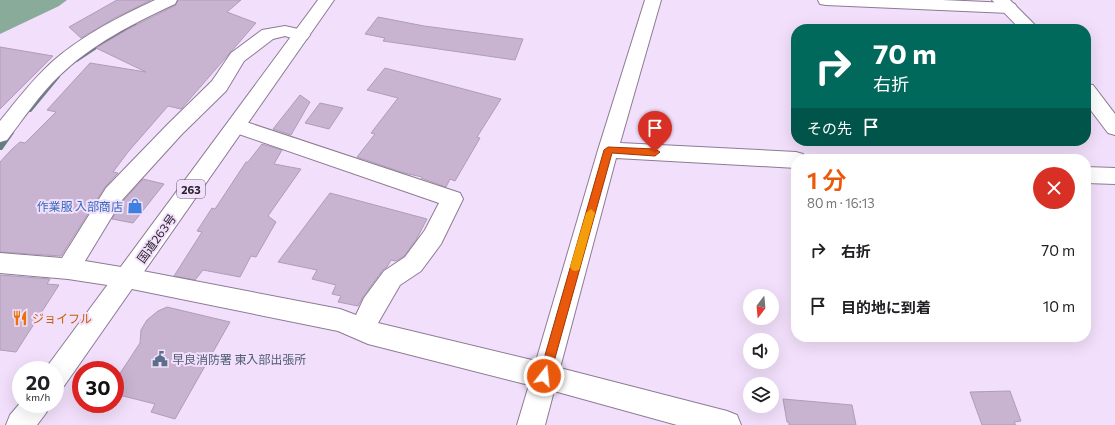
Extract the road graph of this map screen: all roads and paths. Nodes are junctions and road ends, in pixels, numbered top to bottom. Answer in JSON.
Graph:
{"nodes":[{"id":1,"x":169,"y":0,"type":"edge"},
{"id":2,"x":326,"y":0,"type":"edge"},
{"id":3,"x":653,"y":0,"type":"edge"},
{"id":4,"x":826,"y":0,"type":"edge"},
{"id":5,"x":1004,"y":4,"type":"edge"},
{"id":6,"x":1025,"y":24,"type":"edge"},
{"id":7,"x":301,"y":35,"type":"junction"},
{"id":8,"x":1091,"y":97,"type":"edge"},
{"id":9,"x":237,"y":126,"type":"junction"},
{"id":10,"x":1115,"y":128,"type":"edge"},
{"id":11,"x":0,"y":135,"type":"edge"},
{"id":12,"x":608,"y":150,"type":"junction"},
{"id":13,"x":791,"y":160,"type":"edge"},
{"id":14,"x":1091,"y":175,"type":"edge"},
{"id":15,"x":1115,"y":176,"type":"edge"},
{"id":16,"x":0,"y":263,"type":"edge"},
{"id":17,"x":68,"y":269,"type":"junction"},
{"id":18,"x":127,"y":278,"type":"junction"},
{"id":19,"x":362,"y":329,"type":"junction"},
{"id":20,"x":64,"y":365,"type":"edge"},
{"id":21,"x":544,"y":376,"type":"junction"},
{"id":22,"x":29,"y":413,"type":"edge"},
{"id":23,"x":20,"y":425,"type":"edge"},
{"id":24,"x":530,"y":425,"type":"edge"},
{"id":25,"x":727,"y":425,"type":"edge"}],
"edges":[{"from":1,"to":11,"type":"main road"},
{"from":2,"to":7,"type":"main road","name":"国道263号","number":"263"},
{"from":3,"to":12,"type":"main road"},
{"from":4,"to":5,"type":"main road"},
{"from":5,"to":6,"type":"main road"},
{"from":7,"to":9,"type":"main road","name":"国道263号","number":"263"},
{"from":7,"to":17,"type":"main road"},
{"from":8,"to":10,"type":"main road"},
{"from":9,"to":18,"type":"main road","name":"国道263号","number":"263"},
{"from":9,"to":19,"type":"main road"},
{"from":12,"to":13,"type":"main road"},
{"from":12,"to":21,"type":"main road"},
{"from":14,"to":15,"type":"main road"},
{"from":16,"to":17,"type":"main road"},
{"from":17,"to":18,"type":"main road"},
{"from":18,"to":19,"type":"main road"},
{"from":18,"to":20,"type":"main road","name":"国道263号","number":"263"},
{"from":19,"to":21,"type":"main road"},
{"from":21,"to":24,"type":"main road"},
{"from":21,"to":25,"type":"main road"},
{"from":22,"to":23,"type":"main road"}]}
